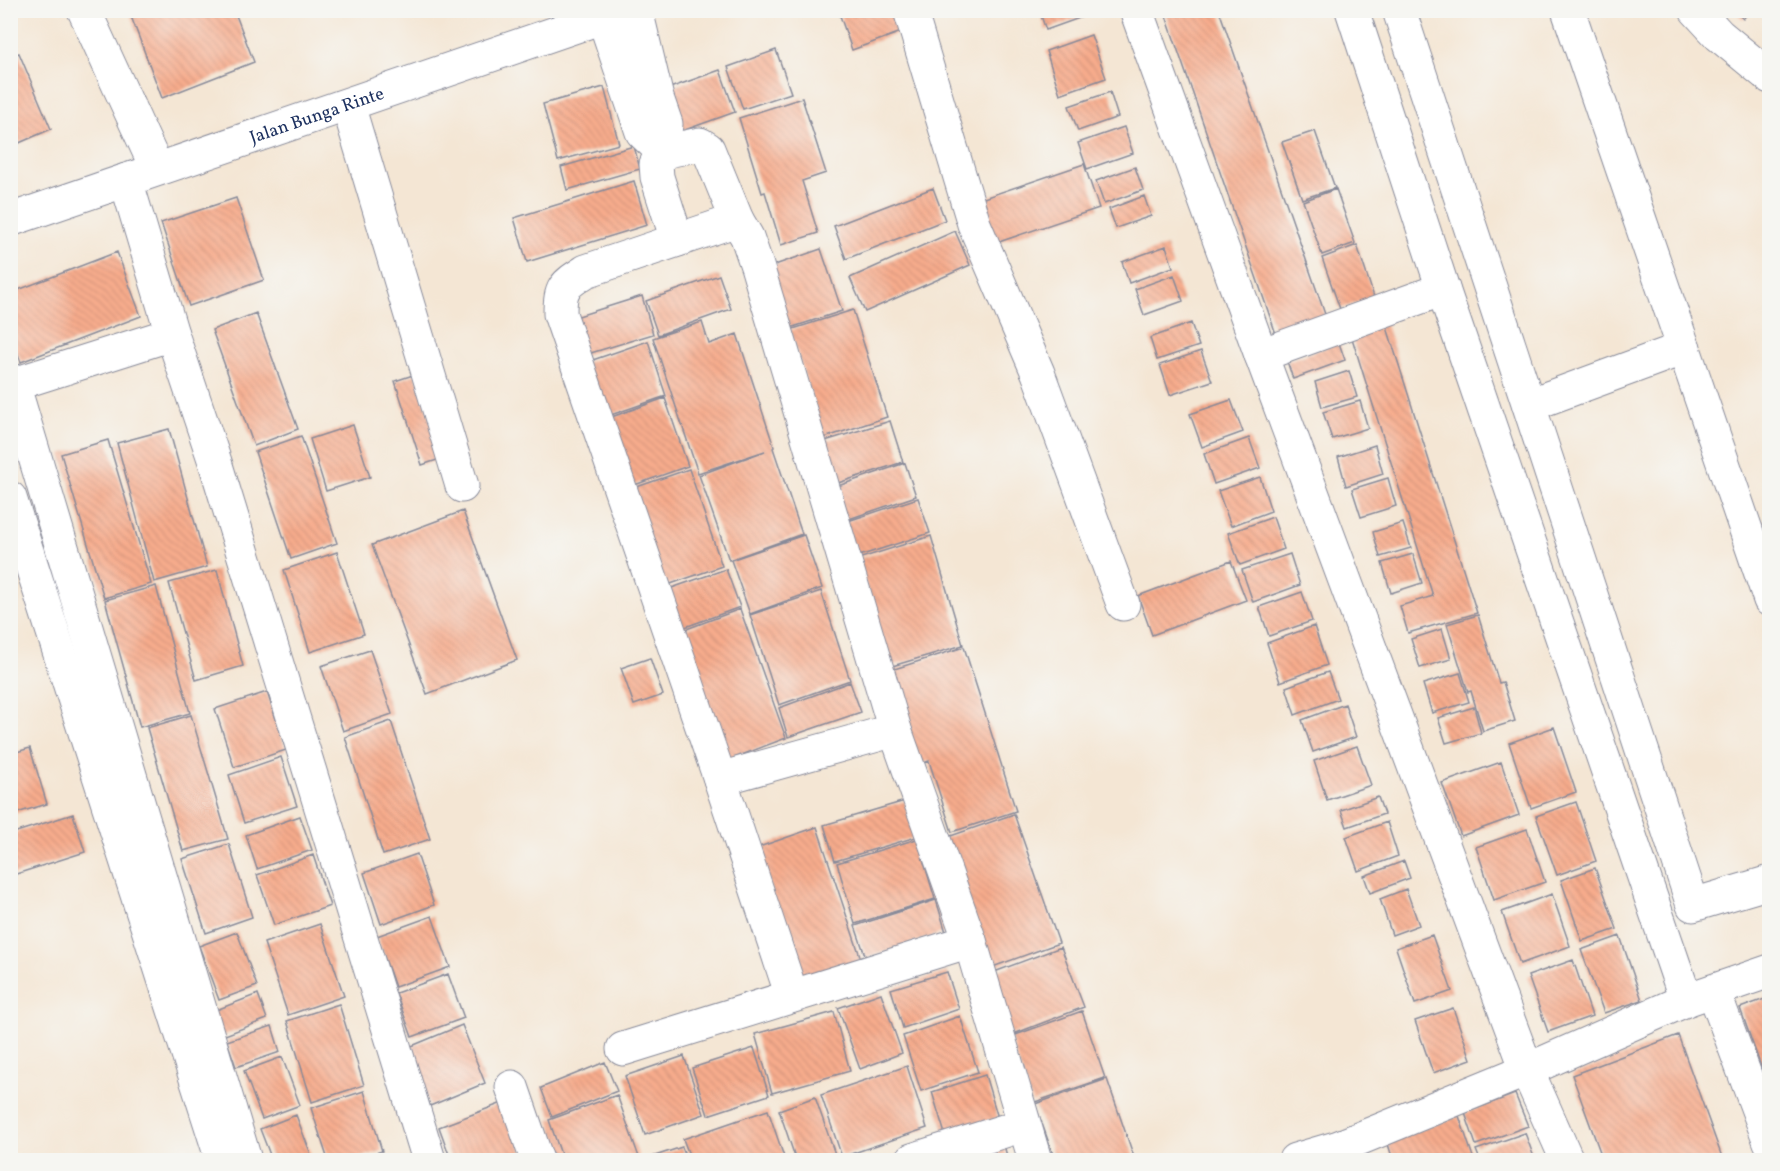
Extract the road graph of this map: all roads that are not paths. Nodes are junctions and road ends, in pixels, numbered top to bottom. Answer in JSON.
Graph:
{"nodes":[{"id":1,"x":84,"y":10,"type":"edge"},
{"id":2,"x":636,"y":10,"type":"edge"},
{"id":3,"x":910,"y":10,"type":"edge"},
{"id":4,"x":1136,"y":10,"type":"edge"},
{"id":5,"x":1352,"y":10,"type":"edge"},
{"id":6,"x":1399,"y":10,"type":"edge"},
{"id":7,"x":1568,"y":10,"type":"edge"},
{"id":8,"x":1696,"y":10,"type":"edge"},
{"id":9,"x":613,"y":13,"type":"edge"},
{"id":10,"x":1770,"y":77,"type":"edge"},
{"id":11,"x":348,"y":105,"type":"junction"},
{"id":12,"x":663,"y":152,"type":"junction"},
{"id":13,"x":157,"y":169,"type":"junction"},
{"id":14,"x":126,"y":180,"type":"junction"},
{"id":15,"x":10,"y":220,"type":"edge"},
{"id":16,"x":737,"y":220,"type":"junction"},
{"id":17,"x":677,"y":240,"type":"junction"},
{"id":18,"x":1443,"y":289,"type":"junction"},
{"id":19,"x":172,"y":334,"type":"junction"},
{"id":20,"x":1684,"y":348,"type":"junction"},
{"id":21,"x":1261,"y":355,"type":"junction"},
{"id":22,"x":1528,"y":405,"type":"junction"},
{"id":23,"x":462,"y":486,"type":"dead end"},
{"id":24,"x":10,"y":498,"type":"edge"},
{"id":25,"x":1770,"y":600,"type":"edge"},
{"id":26,"x":1123,"y":604,"type":"dead end"},
{"id":27,"x":895,"y":730,"type":"junction"},
{"id":28,"x":720,"y":779,"type":"junction"},
{"id":29,"x":1770,"y":882,"type":"edge"},
{"id":30,"x":970,"y":941,"type":"junction"},
{"id":31,"x":1770,"y":971,"type":"edge"},
{"id":32,"x":792,"y":996,"type":"junction"},
{"id":33,"x":1700,"y":996,"type":"junction"},
{"id":34,"x":623,"y":1049,"type":"dead end"},
{"id":35,"x":1527,"y":1070,"type":"junction"},
{"id":36,"x":512,"y":1087,"type":"dead end"},
{"id":37,"x":1023,"y":1125,"type":"junction"},
{"id":38,"x":1770,"y":1142,"type":"edge"},
{"id":39,"x":1342,"y":1154,"type":"edge"},
{"id":40,"x":222,"y":1161,"type":"edge"},
{"id":41,"x":245,"y":1161,"type":"edge"},
{"id":42,"x":429,"y":1161,"type":"edge"},
{"id":43,"x":537,"y":1161,"type":"edge"},
{"id":44,"x":912,"y":1161,"type":"edge"},
{"id":45,"x":1035,"y":1161,"type":"edge"},
{"id":46,"x":1295,"y":1161,"type":"edge"},
{"id":47,"x":1567,"y":1161,"type":"edge"}],
"edges":[{"from":1,"to":13,"type":"street"},
{"from":2,"to":12,"type":"street"},
{"from":3,"to":26,"type":"street"},
{"from":4,"to":21,"type":"street"},
{"from":5,"to":18,"type":"street"},
{"from":6,"to":22,"type":"street"},
{"from":7,"to":20,"type":"street"},
{"from":8,"to":10,"type":"street"},
{"from":9,"to":11,"type":"street","name":"Jalan Bunga Rinte"},
{"from":9,"to":12,"type":"street"},
{"from":11,"to":13,"type":"street","name":"Jalan Bunga Rinte"},
{"from":11,"to":23,"type":"street"},
{"from":12,"to":16,"type":"street"},
{"from":12,"to":17,"type":"street"},
{"from":13,"to":14,"type":"street","name":"Jalan Bunga Rinte"},
{"from":14,"to":15,"type":"street","name":"Jalan Bunga Rinte"},
{"from":14,"to":19,"type":"street"},
{"from":16,"to":17,"type":"street"},
{"from":16,"to":27,"type":"street"},
{"from":17,"to":28,"type":"street"},
{"from":18,"to":21,"type":"street"},
{"from":18,"to":33,"type":"street"},
{"from":19,"to":41,"type":"street"},
{"from":19,"to":42,"type":"street"},
{"from":20,"to":22,"type":"street"},
{"from":20,"to":25,"type":"street"},
{"from":21,"to":35,"type":"street"},
{"from":22,"to":29,"type":"street"},
{"from":24,"to":40,"type":"street"},
{"from":27,"to":28,"type":"street"},
{"from":27,"to":30,"type":"street"},
{"from":28,"to":32,"type":"street"},
{"from":30,"to":32,"type":"street"},
{"from":30,"to":37,"type":"street"},
{"from":31,"to":33,"type":"street"},
{"from":32,"to":34,"type":"street"},
{"from":33,"to":35,"type":"street"},
{"from":33,"to":38,"type":"street"},
{"from":35,"to":39,"type":"street"},
{"from":35,"to":47,"type":"street"},
{"from":36,"to":43,"type":"street"},
{"from":37,"to":44,"type":"street"},
{"from":37,"to":45,"type":"street"},
{"from":39,"to":46,"type":"street"}]}
